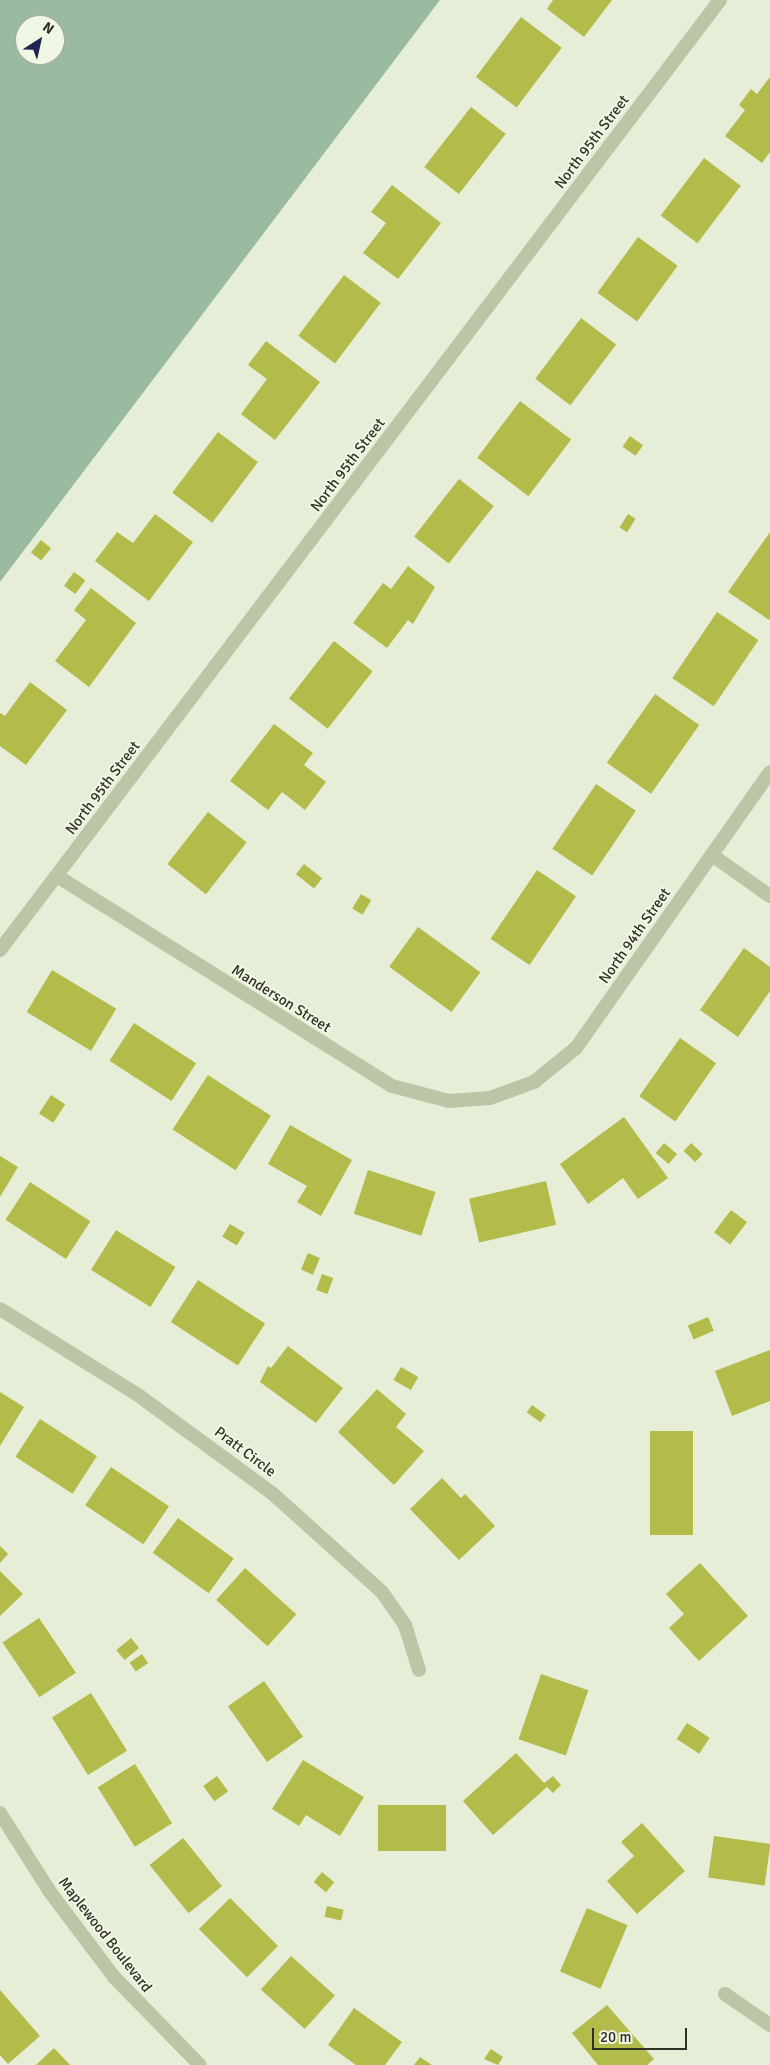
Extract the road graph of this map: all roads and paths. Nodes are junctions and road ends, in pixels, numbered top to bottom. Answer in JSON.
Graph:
{"nodes":[{"id":1,"x":720,"y":0,"type":"edge"},
{"id":2,"x":770,"y":772,"type":"edge"},
{"id":3,"x":712,"y":855,"type":"junction"},
{"id":4,"x":57,"y":876,"type":"junction"},
{"id":5,"x":770,"y":896,"type":"edge"},
{"id":6,"x":0,"y":950,"type":"edge"},
{"id":7,"x":505,"y":1095,"type":"joint"},
{"id":8,"x":0,"y":1309,"type":"edge"},
{"id":9,"x":419,"y":1670,"type":"dead end"},
{"id":10,"x":0,"y":1812,"type":"edge"},
{"id":11,"x":725,"y":1994,"type":"dead end"},
{"id":12,"x":770,"y":2025,"type":"edge"},
{"id":13,"x":200,"y":2065,"type":"edge"}],
"edges":[{"from":1,"to":4,"type":"street","name":"North 95th Street"},
{"from":2,"to":3,"type":"street","name":"North 94th Street"},
{"from":3,"to":5,"type":"street"},
{"from":3,"to":7,"type":"street","name":"North 94th Street"},
{"from":4,"to":6,"type":"street","name":"North 95th Street"},
{"from":4,"to":7,"type":"street","name":"Manderson Street"},
{"from":8,"to":9,"type":"street","name":"Pratt Circle"},
{"from":10,"to":13,"type":"street","name":"Maplewood Boulevard"},
{"from":11,"to":12,"type":"street"}]}
